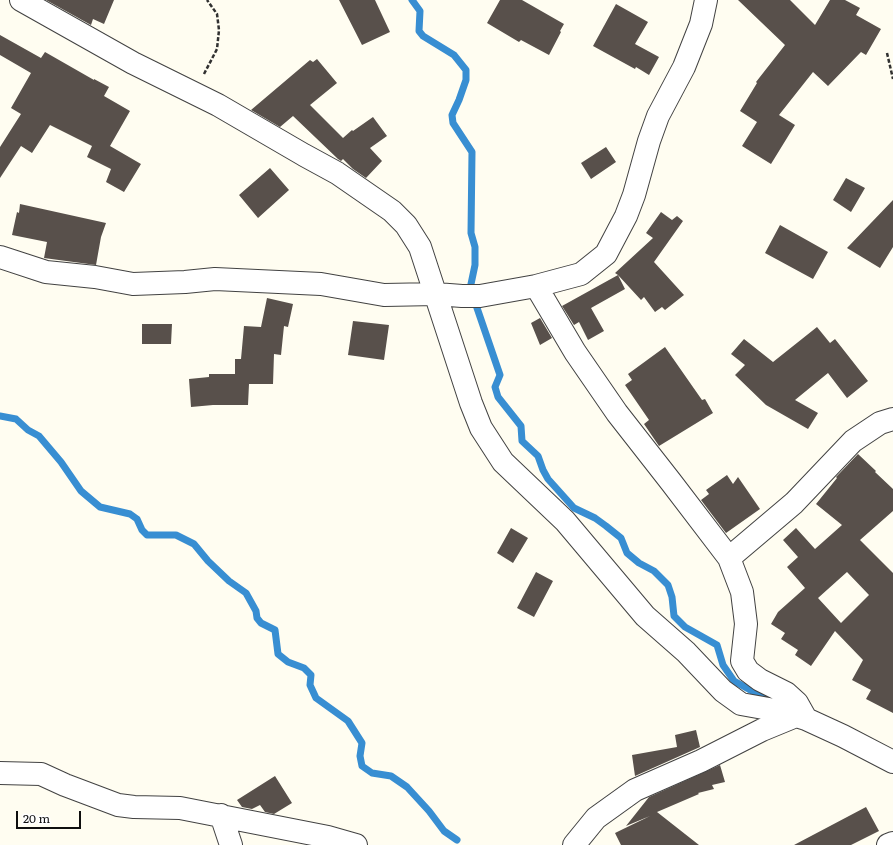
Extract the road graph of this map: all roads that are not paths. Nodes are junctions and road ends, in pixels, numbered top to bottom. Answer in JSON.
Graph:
{"nodes":[{"id":1,"x":21,"y":0,"type":"edge"},
{"id":2,"x":706,"y":0,"type":"edge"},
{"id":3,"x":0,"y":257,"type":"edge"},
{"id":4,"x":536,"y":286,"type":"junction"},
{"id":5,"x":436,"y":294,"type":"junction"},
{"id":6,"x":893,"y":419,"type":"edge"},
{"id":7,"x":729,"y":558,"type":"junction"},
{"id":8,"x":801,"y":717,"type":"junction"},
{"id":9,"x":893,"y":762,"type":"edge"},
{"id":10,"x":0,"y":773,"type":"edge"},
{"id":11,"x":221,"y":815,"type":"junction"},
{"id":12,"x":893,"y":842,"type":"edge"},
{"id":13,"x":231,"y":845,"type":"edge"},
{"id":14,"x":356,"y":845,"type":"edge"},
{"id":15,"x":574,"y":845,"type":"edge"},
{"id":16,"x":888,"y":845,"type":"edge"}],
"edges":[{"from":1,"to":5,"type":"street"},
{"from":2,"to":4,"type":"street"},
{"from":3,"to":5,"type":"street"},
{"from":4,"to":5,"type":"street"},
{"from":4,"to":7,"type":"street"},
{"from":5,"to":8,"type":"street"},
{"from":6,"to":7,"type":"street"},
{"from":7,"to":8,"type":"street"},
{"from":8,"to":9,"type":"street"},
{"from":8,"to":15,"type":"street"},
{"from":10,"to":11,"type":"street"},
{"from":11,"to":13,"type":"street"},
{"from":11,"to":14,"type":"street"},
{"from":12,"to":16,"type":"street"}]}
